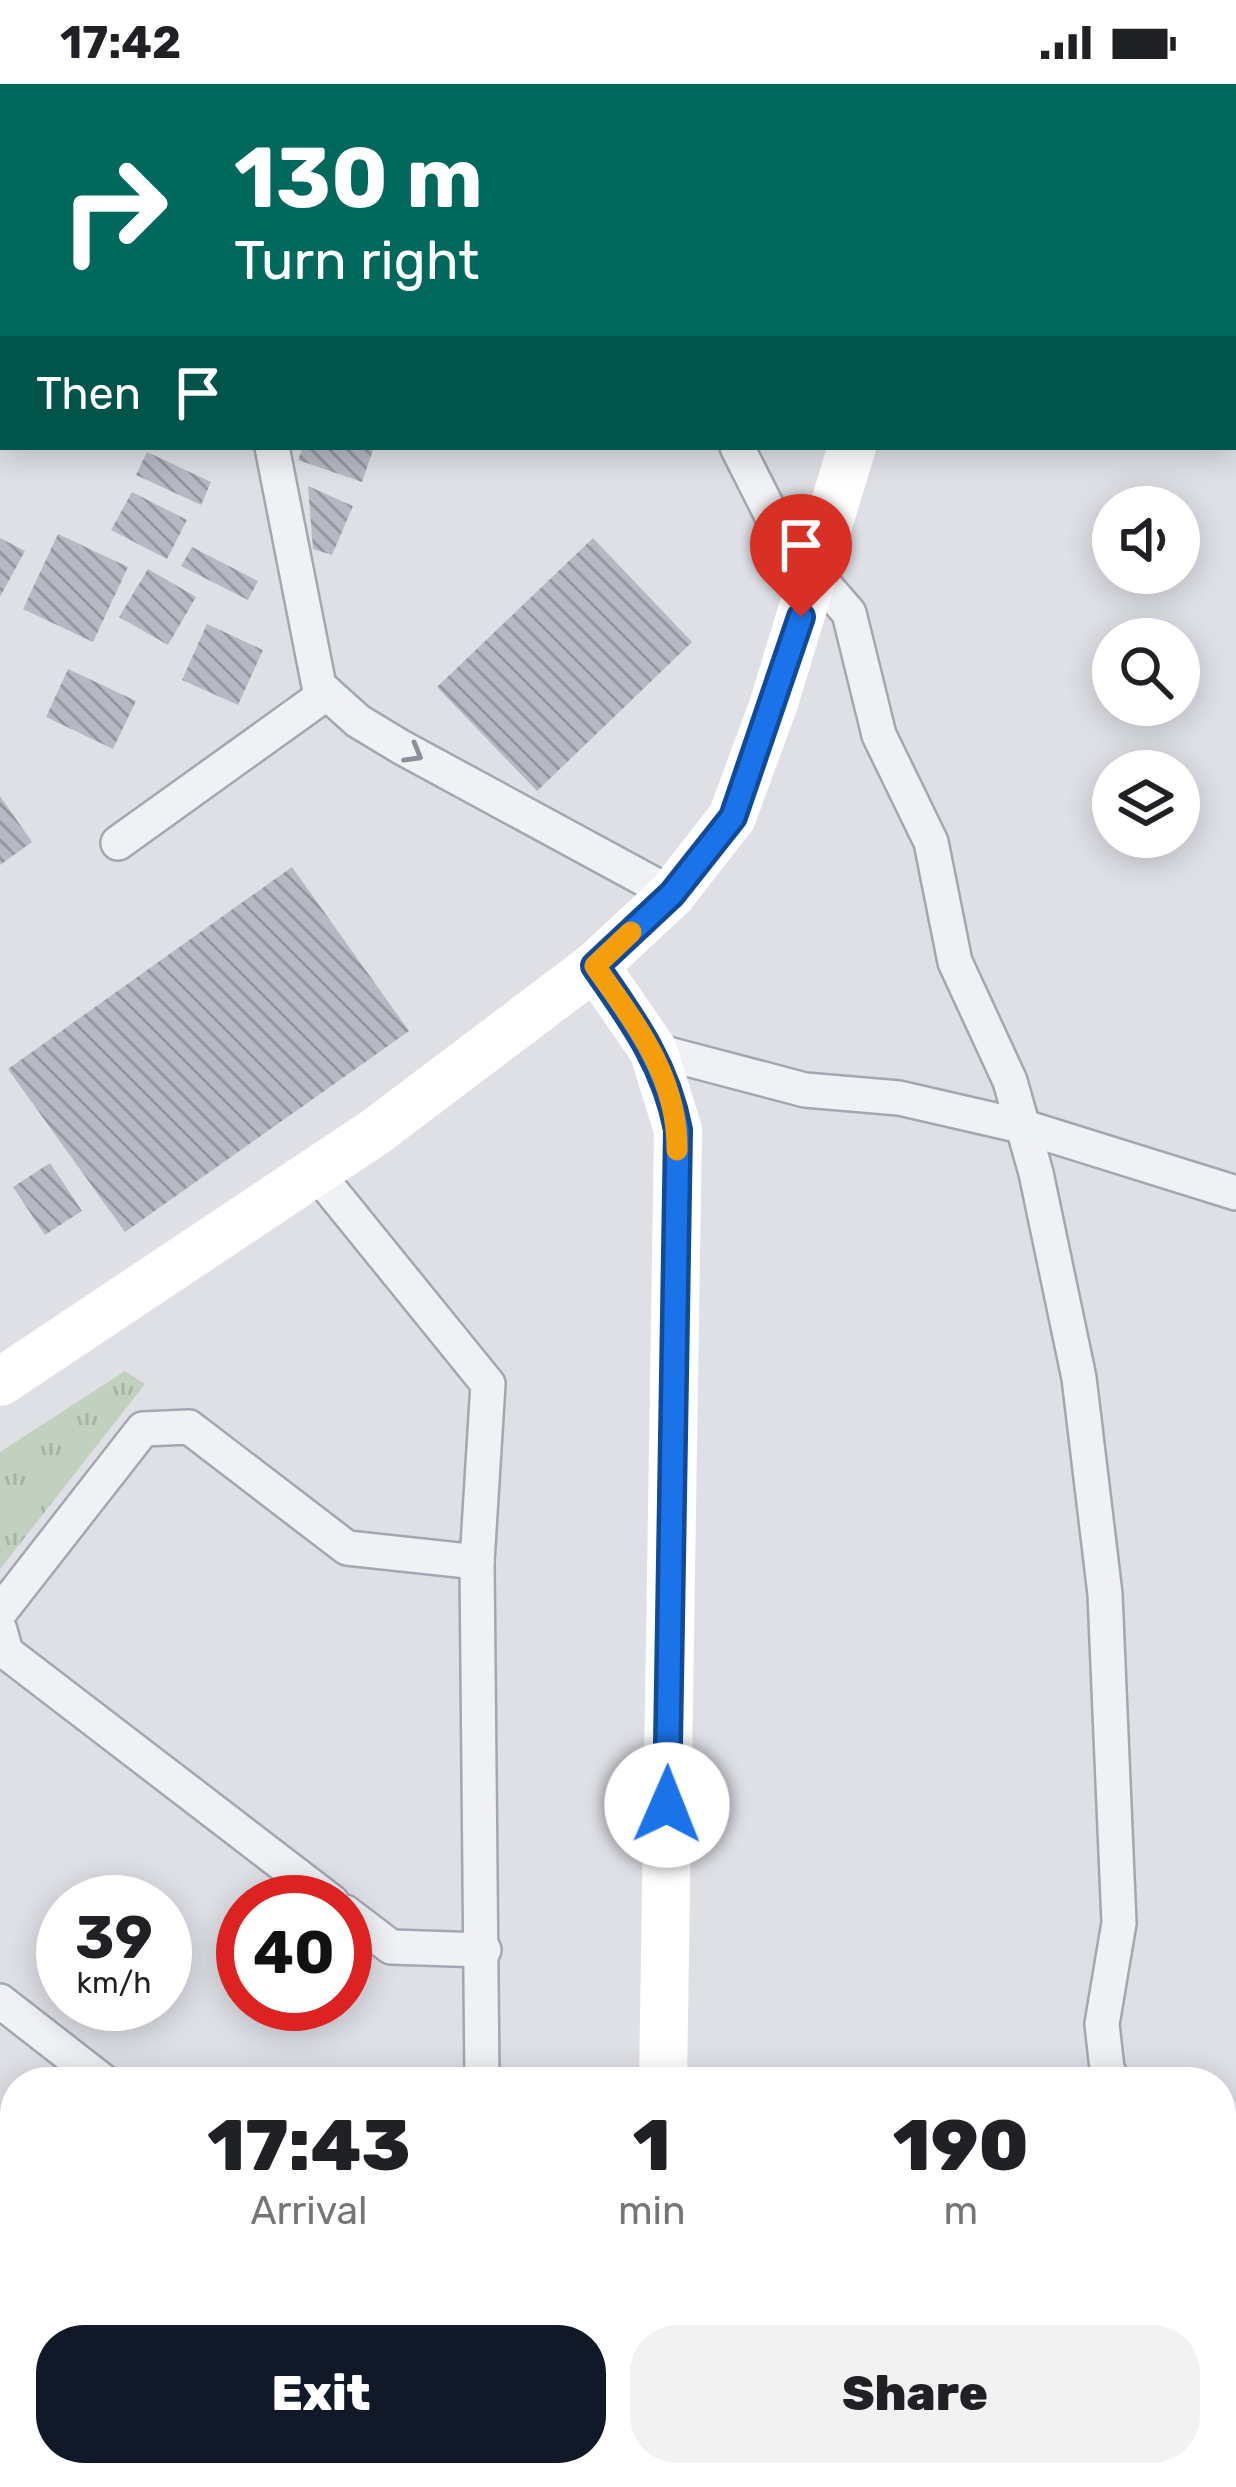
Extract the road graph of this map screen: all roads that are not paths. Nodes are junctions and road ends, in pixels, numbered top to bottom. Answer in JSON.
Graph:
{"nodes":[{"id":1,"x":273,"y":450,"type":"edge"},
{"id":2,"x":739,"y":450,"type":"edge"},
{"id":3,"x":851,"y":450,"type":"edge"},
{"id":4,"x":815,"y":572,"type":"junction"},
{"id":5,"x":323,"y":690,"type":"junction"},
{"id":6,"x":118,"y":843,"type":"dead end"},
{"id":7,"x":672,"y":894,"type":"junction"},
{"id":8,"x":595,"y":966,"type":"junction"},
{"id":9,"x":653,"y":1050,"type":"junction"},
{"id":10,"x":1021,"y":1126,"type":"junction"},
{"id":11,"x":316,"y":1172,"type":"junction"},
{"id":12,"x":1236,"y":1193,"type":"edge"},
{"id":13,"x":0,"y":1382,"type":"edge"},
{"id":14,"x":477,"y":1562,"type":"junction"},
{"id":15,"x":0,"y":1612,"type":"edge"},
{"id":16,"x":0,"y":1630,"type":"edge"},
{"id":17,"x":297,"y":1875,"type":"edge"},
{"id":18,"x":372,"y":1933,"type":"edge"},
{"id":19,"x":484,"y":1950,"type":"junction"},
{"id":20,"x":0,"y":2001,"type":"edge"},
{"id":21,"x":85,"y":2067,"type":"edge"},
{"id":22,"x":482,"y":2067,"type":"edge"},
{"id":23,"x":663,"y":2067,"type":"edge"},
{"id":24,"x":1111,"y":2067,"type":"edge"}],
"edges":[{"from":1,"to":5,"type":"street"},
{"from":2,"to":4,"type":"street"},
{"from":3,"to":4,"type":"street"},
{"from":4,"to":7,"type":"street"},
{"from":4,"to":10,"type":"street"},
{"from":5,"to":6,"type":"street"},
{"from":5,"to":7,"type":"street","one_way":true},
{"from":7,"to":8,"type":"street"},
{"from":8,"to":9,"type":"street"},
{"from":8,"to":11,"type":"street"},
{"from":9,"to":10,"type":"street"},
{"from":9,"to":23,"type":"street"},
{"from":10,"to":12,"type":"street"},
{"from":10,"to":24,"type":"street"},
{"from":11,"to":13,"type":"street"},
{"from":11,"to":14,"type":"street"},
{"from":14,"to":15,"type":"street"},
{"from":14,"to":19,"type":"street"},
{"from":16,"to":17,"type":"street"},
{"from":18,"to":19,"type":"street"},
{"from":19,"to":22,"type":"street"},
{"from":20,"to":21,"type":"street"}]}
